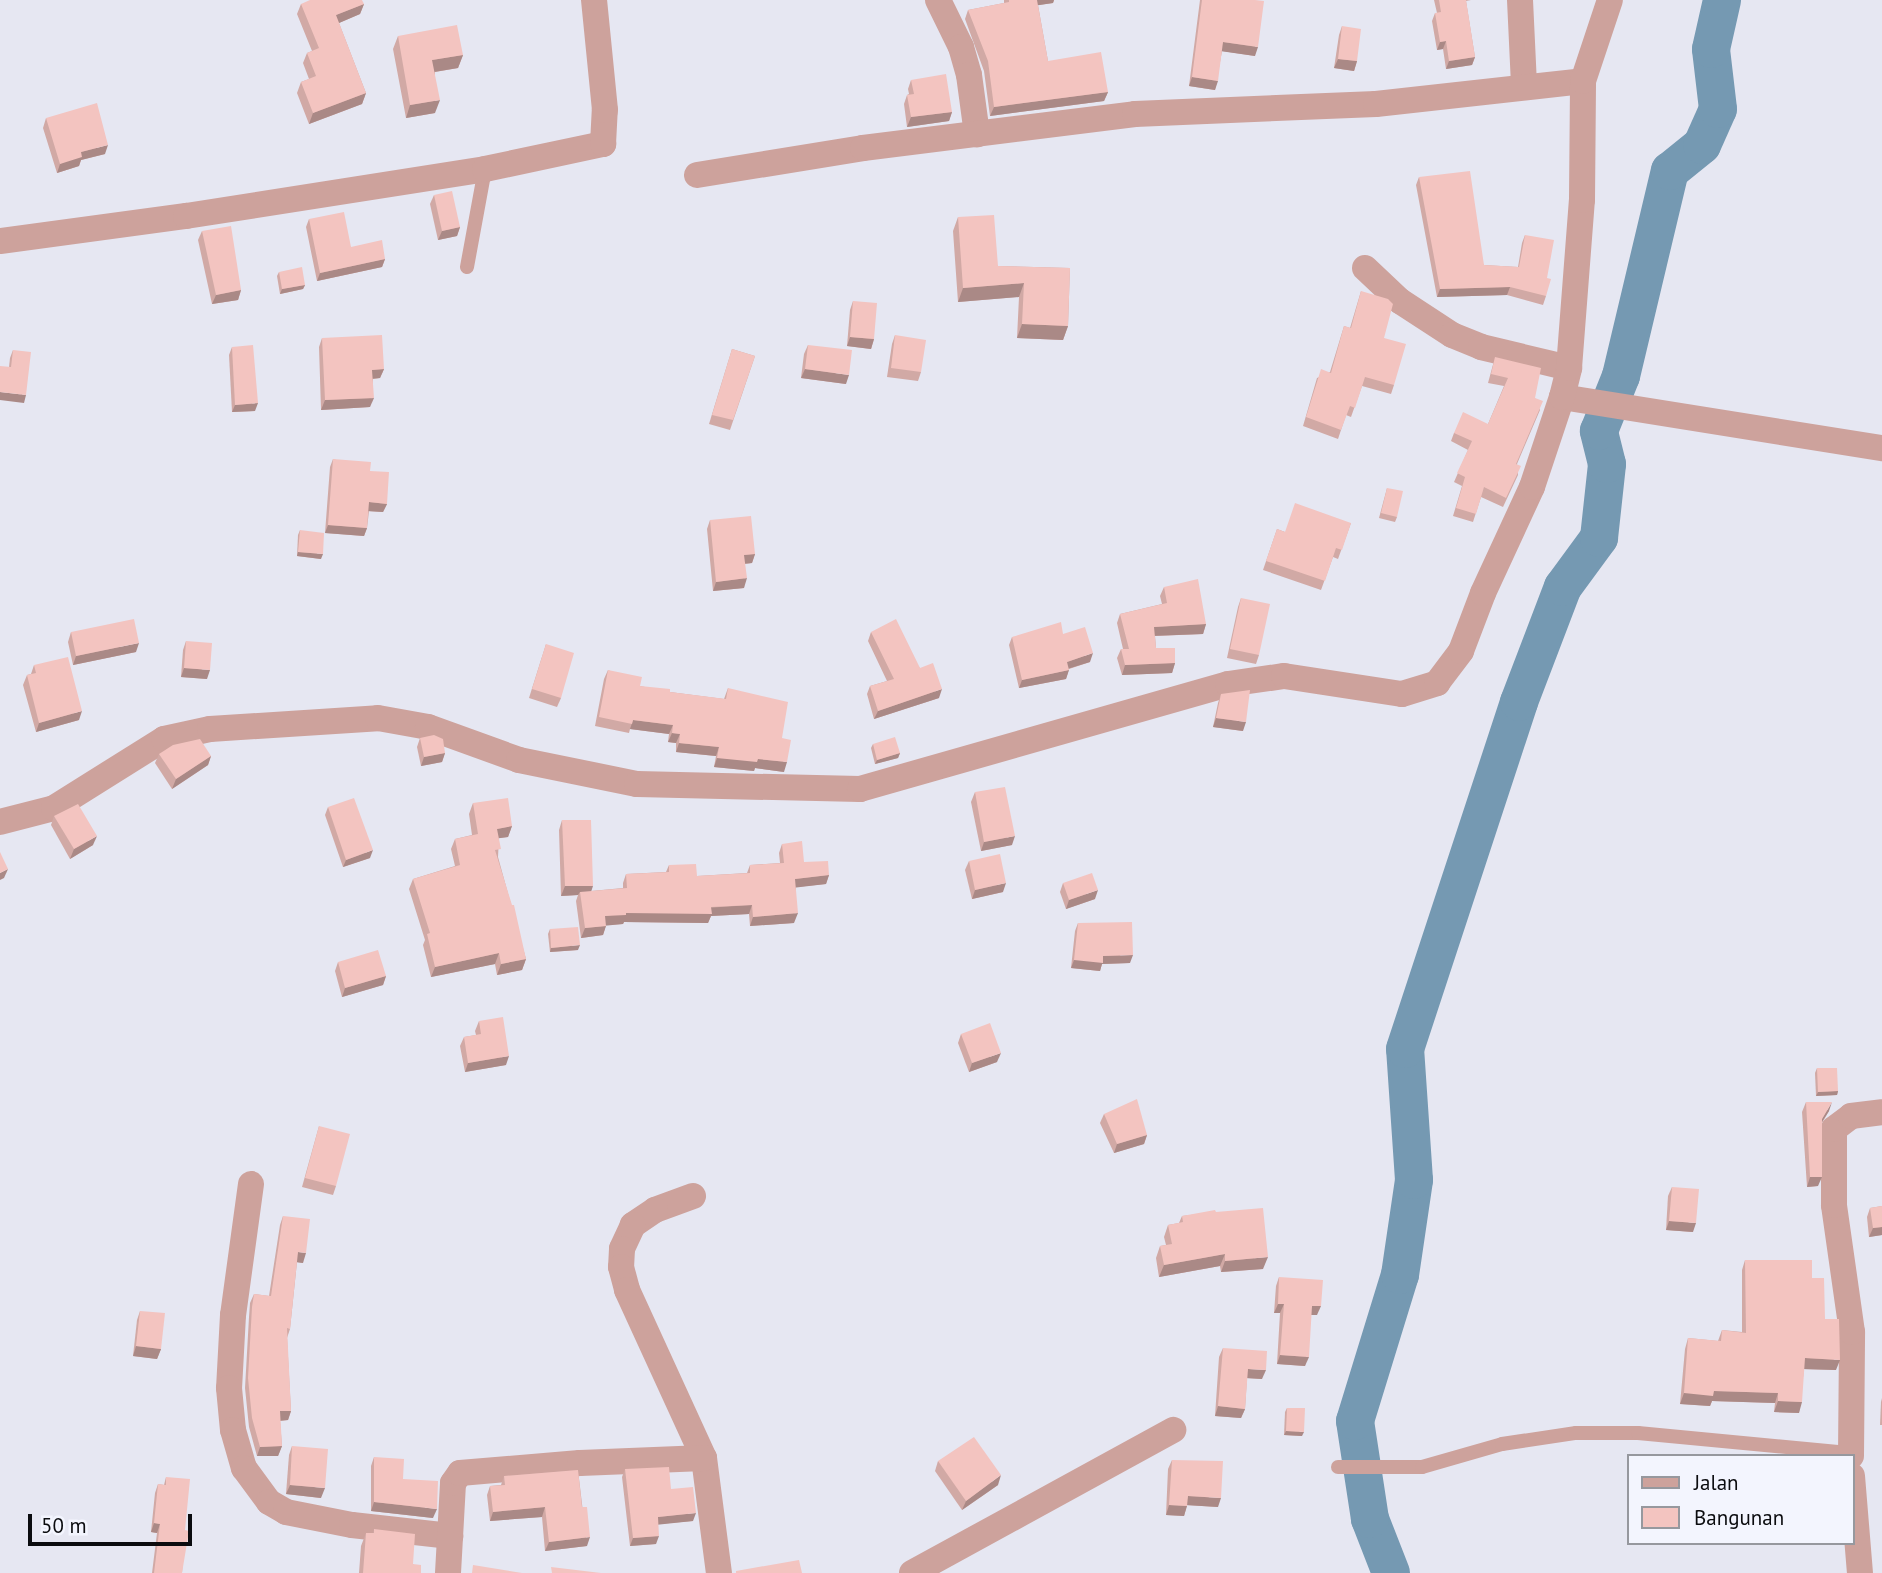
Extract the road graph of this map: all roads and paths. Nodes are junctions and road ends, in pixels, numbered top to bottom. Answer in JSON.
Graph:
{"nodes":[{"id":1,"x":594,"y":0,"type":"edge"},
{"id":2,"x":938,"y":0,"type":"edge"},
{"id":3,"x":1520,"y":0,"type":"edge"},
{"id":4,"x":1609,"y":0,"type":"edge"},
{"id":5,"x":1583,"y":81,"type":"junction"},
{"id":6,"x":1524,"y":85,"type":"junction"},
{"id":7,"x":977,"y":134,"type":"junction"},
{"id":8,"x":485,"y":169,"type":"junction"},
{"id":9,"x":697,"y":175,"type":"dead end"},
{"id":10,"x":0,"y":241,"type":"edge"},
{"id":11,"x":467,"y":267,"type":"dead end"},
{"id":12,"x":1365,"y":268,"type":"dead end"},
{"id":13,"x":1569,"y":368,"type":"junction"},
{"id":14,"x":1562,"y":397,"type":"junction"},
{"id":15,"x":1882,"y":448,"type":"edge"},
{"id":16,"x":0,"y":822,"type":"edge"},
{"id":17,"x":1882,"y":1112,"type":"edge"},
{"id":18,"x":251,"y":1184,"type":"dead end"},
{"id":19,"x":693,"y":1196,"type":"dead end"},
{"id":20,"x":1173,"y":1430,"type":"dead end"},
{"id":21,"x":1798,"y":1454,"type":"edge"},
{"id":22,"x":1851,"y":1454,"type":"edge"},
{"id":23,"x":704,"y":1458,"type":"junction"},
{"id":24,"x":1338,"y":1467,"type":"dead end"},
{"id":25,"x":1854,"y":1498,"type":"edge"},
{"id":26,"x":450,"y":1536,"type":"junction"},
{"id":27,"x":448,"y":1573,"type":"edge"},
{"id":28,"x":719,"y":1573,"type":"edge"},
{"id":29,"x":912,"y":1573,"type":"edge"},
{"id":30,"x":1860,"y":1573,"type":"edge"}],
"edges":[{"from":1,"to":8,"type":"street"},
{"from":2,"to":7,"type":"street"},
{"from":3,"to":6,"type":"street"},
{"from":4,"to":5,"type":"street"},
{"from":5,"to":6,"type":"street"},
{"from":5,"to":13,"type":"street"},
{"from":6,"to":7,"type":"street"},
{"from":7,"to":9,"type":"street"},
{"from":8,"to":10,"type":"street"},
{"from":8,"to":11,"type":"lane"},
{"from":12,"to":13,"type":"street"},
{"from":13,"to":14,"type":"street"},
{"from":14,"to":15,"type":"street"},
{"from":14,"to":16,"type":"street"},
{"from":17,"to":22,"type":"street"},
{"from":18,"to":26,"type":"street"},
{"from":19,"to":23,"type":"street"},
{"from":20,"to":29,"type":"street"},
{"from":21,"to":24,"type":"lane"},
{"from":23,"to":26,"type":"street"},
{"from":23,"to":28,"type":"street"},
{"from":25,"to":30,"type":"street"},
{"from":26,"to":27,"type":"street"}]}
